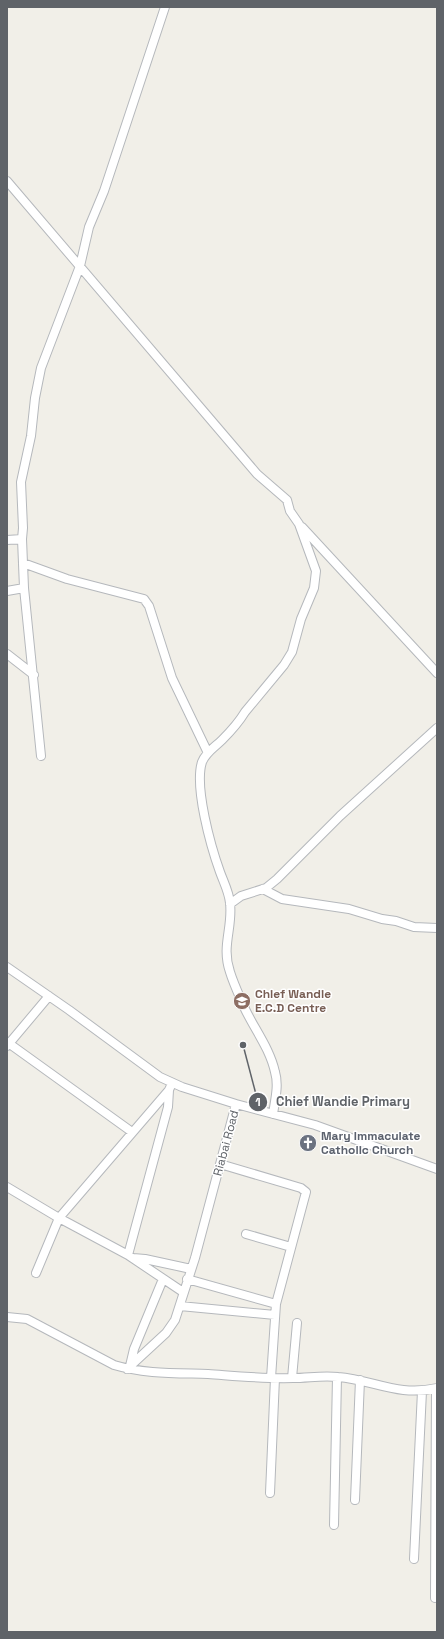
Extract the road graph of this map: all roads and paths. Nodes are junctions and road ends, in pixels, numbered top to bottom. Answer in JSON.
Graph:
{"nodes":[{"id":1,"x":165,"y":7,"type":"edge"},
{"id":2,"x":7,"y":180,"type":"edge"},
{"id":3,"x":80,"y":266,"type":"junction"},
{"id":4,"x":299,"y":524,"type":"junction"},
{"id":5,"x":22,"y":539,"type":"junction"},
{"id":6,"x":7,"y":540,"type":"edge"},
{"id":7,"x":23,"y":563,"type":"junction"},
{"id":8,"x":24,"y":588,"type":"junction"},
{"id":9,"x":7,"y":591,"type":"edge"},
{"id":10,"x":7,"y":654,"type":"edge"},
{"id":11,"x":437,"y":674,"type":"edge"},
{"id":12,"x":34,"y":675,"type":"junction"},
{"id":13,"x":437,"y":728,"type":"edge"},
{"id":14,"x":208,"y":753,"type":"junction"},
{"id":15,"x":40,"y":756,"type":"dead end"},
{"id":16,"x":263,"y":889,"type":"junction"},
{"id":17,"x":230,"y":904,"type":"junction"},
{"id":18,"x":437,"y":928,"type":"edge"},
{"id":19,"x":7,"y":967,"type":"edge"},
{"id":20,"x":49,"y":996,"type":"junction"},
{"id":21,"x":8,"y":1044,"type":"edge"},
{"id":22,"x":170,"y":1086,"type":"junction"},
{"id":23,"x":236,"y":1104,"type":"junction"},
{"id":24,"x":273,"y":1114,"type":"junction"},
{"id":25,"x":132,"y":1132,"type":"junction"},
{"id":26,"x":220,"y":1164,"type":"junction"},
{"id":27,"x":437,"y":1169,"type":"edge"},
{"id":28,"x":7,"y":1187,"type":"edge"},
{"id":29,"x":59,"y":1218,"type":"junction"},
{"id":30,"x":246,"y":1234,"type":"dead end"},
{"id":31,"x":292,"y":1247,"type":"junction"},
{"id":32,"x":130,"y":1257,"type":"junction"},
{"id":33,"x":191,"y":1269,"type":"junction"},
{"id":34,"x":36,"y":1273,"type":"dead end"},
{"id":35,"x":163,"y":1279,"type":"junction"},
{"id":36,"x":187,"y":1279,"type":"junction"},
{"id":37,"x":183,"y":1292,"type":"junction"},
{"id":38,"x":276,"y":1304,"type":"junction"},
{"id":39,"x":180,"y":1306,"type":"junction"},
{"id":40,"x":275,"y":1315,"type":"junction"},
{"id":41,"x":7,"y":1317,"type":"edge"},
{"id":42,"x":296,"y":1323,"type":"dead end"},
{"id":43,"x":129,"y":1368,"type":"junction"},
{"id":44,"x":337,"y":1377,"type":"junction"},
{"id":45,"x":273,"y":1378,"type":"junction"},
{"id":46,"x":292,"y":1378,"type":"junction"},
{"id":47,"x":360,"y":1380,"type":"junction"},
{"id":48,"x":436,"y":1388,"type":"edge"},
{"id":49,"x":422,"y":1391,"type":"junction"},
{"id":50,"x":270,"y":1493,"type":"dead end"},
{"id":51,"x":355,"y":1500,"type":"dead end"},
{"id":52,"x":334,"y":1525,"type":"dead end"},
{"id":53,"x":414,"y":1559,"type":"dead end"},
{"id":54,"x":435,"y":1598,"type":"dead end"}],
"edges":[{"from":1,"to":3,"type":"street"},
{"from":2,"to":3,"type":"street"},
{"from":3,"to":4,"type":"street"},
{"from":3,"to":5,"type":"street"},
{"from":4,"to":11,"type":"street"},
{"from":4,"to":14,"type":"street"},
{"from":5,"to":6,"type":"street"},
{"from":5,"to":7,"type":"street"},
{"from":7,"to":8,"type":"street"},
{"from":7,"to":14,"type":"street"},
{"from":8,"to":9,"type":"street"},
{"from":8,"to":12,"type":"street"},
{"from":10,"to":12,"type":"street"},
{"from":12,"to":15,"type":"street"},
{"from":13,"to":16,"type":"street"},
{"from":14,"to":17,"type":"street"},
{"from":16,"to":17,"type":"street"},
{"from":16,"to":18,"type":"street"},
{"from":17,"to":24,"type":"street"},
{"from":19,"to":20,"type":"street"},
{"from":20,"to":21,"type":"street"},
{"from":20,"to":22,"type":"street"},
{"from":21,"to":25,"type":"street"},
{"from":22,"to":23,"type":"street"},
{"from":22,"to":25,"type":"street"},
{"from":22,"to":32,"type":"street"},
{"from":23,"to":24,"type":"street","name":"Riabai Road"},
{"from":23,"to":26,"type":"street","name":"Riabai Road"},
{"from":24,"to":27,"type":"street","name":"Riabai Road"},
{"from":25,"to":29,"type":"street"},
{"from":26,"to":31,"type":"street"},
{"from":26,"to":33,"type":"street","name":"Riabai Road"},
{"from":28,"to":29,"type":"street"},
{"from":29,"to":32,"type":"street"},
{"from":29,"to":34,"type":"street"},
{"from":30,"to":31,"type":"street"},
{"from":31,"to":38,"type":"street"},
{"from":32,"to":33,"type":"street"},
{"from":32,"to":35,"type":"street"},
{"from":33,"to":36,"type":"street","name":"Riabai Road"},
{"from":35,"to":37,"type":"street"},
{"from":35,"to":43,"type":"street"},
{"from":36,"to":37,"type":"street","name":"Riabai Road"},
{"from":36,"to":38,"type":"street"},
{"from":37,"to":39,"type":"street","name":"Riabai Road"},
{"from":38,"to":40,"type":"street"},
{"from":39,"to":40,"type":"street"},
{"from":39,"to":43,"type":"street","name":"Riabai Road"},
{"from":40,"to":45,"type":"street"},
{"from":41,"to":43,"type":"street"},
{"from":42,"to":46,"type":"street"},
{"from":43,"to":45,"type":"street"},
{"from":44,"to":46,"type":"street"},
{"from":44,"to":47,"type":"street"},
{"from":44,"to":52,"type":"street"},
{"from":45,"to":46,"type":"street"},
{"from":45,"to":50,"type":"street"},
{"from":47,"to":49,"type":"street"},
{"from":47,"to":51,"type":"street"},
{"from":48,"to":49,"type":"street"},
{"from":48,"to":54,"type":"street"},
{"from":49,"to":53,"type":"street"}]}
